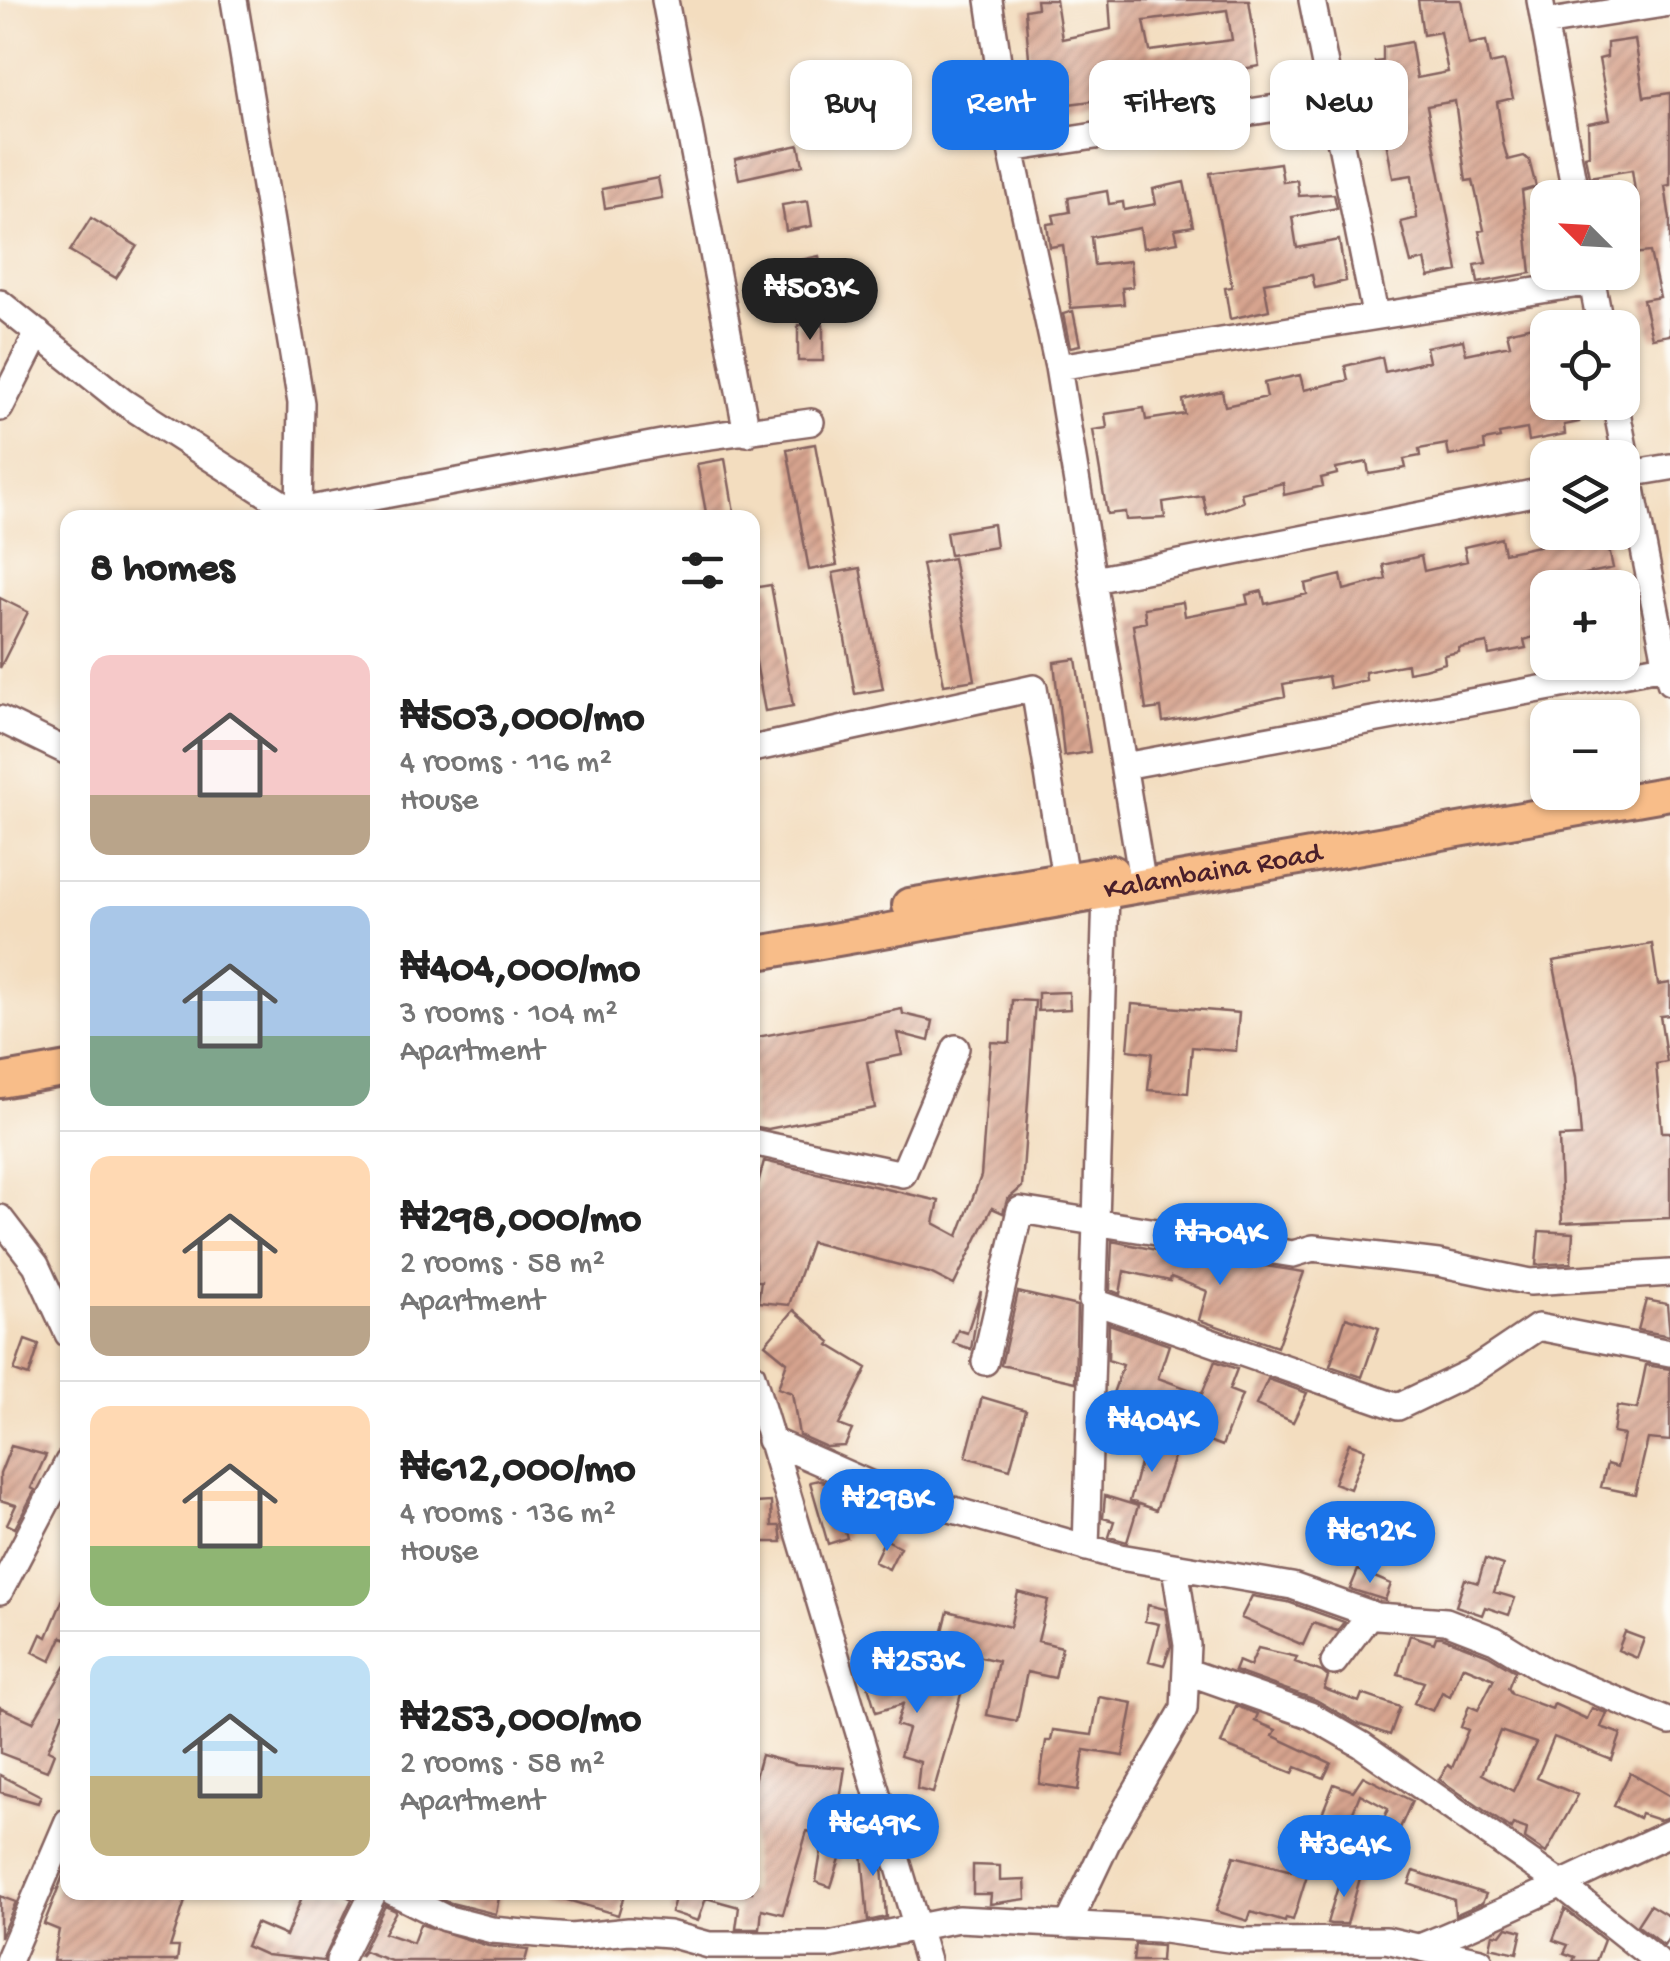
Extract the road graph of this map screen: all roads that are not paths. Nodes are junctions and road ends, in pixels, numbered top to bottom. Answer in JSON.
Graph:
{"nodes":[{"id":1,"x":234,"y":0,"type":"edge"},
{"id":2,"x":664,"y":0,"type":"edge"},
{"id":3,"x":988,"y":0,"type":"edge"},
{"id":4,"x":1312,"y":0,"type":"edge"},
{"id":5,"x":1670,"y":3,"type":"edge"},
{"id":6,"x":1542,"y":12,"type":"edge"},
{"id":7,"x":998,"y":60,"type":"edge"},
{"id":8,"x":1322,"y":60,"type":"edge"},
{"id":9,"x":1270,"y":109,"type":"edge"},
{"id":10,"x":1069,"y":139,"type":"edge"},
{"id":11,"x":1012,"y":150,"type":"edge"},
{"id":12,"x":1339,"y":150,"type":"edge"},
{"id":13,"x":1573,"y":180,"type":"edge"},
{"id":14,"x":1530,"y":287,"type":"edge"},
{"id":15,"x":0,"y":303,"type":"edge"},
{"id":16,"x":1374,"y":314,"type":"junction"},
{"id":17,"x":38,"y":333,"type":"junction"},
{"id":18,"x":1058,"y":367,"type":"junction"},
{"id":19,"x":0,"y":408,"type":"edge"},
{"id":20,"x":811,"y":422,"type":"dead end"},
{"id":21,"x":747,"y":433,"type":"junction"},
{"id":22,"x":1670,"y":467,"type":"edge"},
{"id":23,"x":1640,"y":472,"type":"edge"},
{"id":24,"x":1530,"y":494,"type":"edge"},
{"id":25,"x":295,"y":510,"type":"edge"},
{"id":26,"x":301,"y":510,"type":"edge"},
{"id":27,"x":321,"y":510,"type":"edge"},
{"id":28,"x":1640,"y":538,"type":"edge"},
{"id":29,"x":1094,"y":580,"type":"junction"},
{"id":30,"x":1669,"y":671,"type":"edge"},
{"id":31,"x":0,"y":719,"type":"edge"},
{"id":32,"x":60,"y":748,"type":"edge"},
{"id":33,"x":760,"y":748,"type":"edge"},
{"id":34,"x":1124,"y":766,"type":"junction"},
{"id":35,"x":1670,"y":773,"type":"edge"},
{"id":36,"x":1640,"y":778,"type":"edge"},
{"id":37,"x":1670,"y":793,"type":"edge"},
{"id":38,"x":1530,"y":797,"type":"edge"},
{"id":39,"x":1140,"y":868,"type":"junction"},
{"id":40,"x":1065,"y":878,"type":"junction"},
{"id":41,"x":1106,"y":894,"type":"junction"},
{"id":42,"x":760,"y":932,"type":"edge"},
{"id":43,"x":760,"y":953,"type":"edge"},
{"id":44,"x":956,"y":1048,"type":"dead end"},
{"id":45,"x":60,"y":1070,"type":"edge"},
{"id":46,"x":0,"y":1081,"type":"edge"},
{"id":47,"x":60,"y":1093,"type":"edge"},
{"id":48,"x":0,"y":1104,"type":"edge"},
{"id":49,"x":760,"y":1144,"type":"edge"},
{"id":50,"x":0,"y":1218,"type":"edge"},
{"id":51,"x":1095,"y":1222,"type":"junction"},
{"id":52,"x":1670,"y":1272,"type":"edge"},
{"id":53,"x":1092,"y":1301,"type":"junction"},
{"id":54,"x":60,"y":1316,"type":"edge"},
{"id":55,"x":1670,"y":1354,"type":"edge"},
{"id":56,"x":985,"y":1362,"type":"dead end"},
{"id":57,"x":762,"y":1426,"type":"edge"},
{"id":58,"x":60,"y":1474,"type":"edge"},
{"id":59,"x":1086,"y":1548,"type":"junction"},
{"id":60,"x":10,"y":1551,"type":"edge"},
{"id":61,"x":1176,"y":1567,"type":"junction"},
{"id":62,"x":0,"y":1591,"type":"edge"},
{"id":63,"x":1370,"y":1614,"type":"junction"},
{"id":64,"x":1334,"y":1662,"type":"dead end"},
{"id":65,"x":1188,"y":1672,"type":"junction"},
{"id":66,"x":1670,"y":1722,"type":"edge"},
{"id":67,"x":1670,"y":1833,"type":"edge"},
{"id":68,"x":57,"y":1870,"type":"edge"},
{"id":69,"x":1559,"y":1883,"type":"junction"},
{"id":70,"x":370,"y":1900,"type":"edge"},
{"id":71,"x":409,"y":1900,"type":"edge"},
{"id":72,"x":917,"y":1925,"type":"junction"},
{"id":73,"x":1068,"y":1926,"type":"junction"},
{"id":74,"x":1422,"y":1946,"type":"junction"},
{"id":75,"x":705,"y":1953,"type":"edge"},
{"id":76,"x":8,"y":1961,"type":"edge"},
{"id":77,"x":339,"y":1961,"type":"edge"},
{"id":78,"x":927,"y":1961,"type":"edge"},
{"id":79,"x":1480,"y":1961,"type":"edge"},
{"id":80,"x":1657,"y":1961,"type":"edge"}],
"edges":[{"from":1,"to":26,"type":"street"},
{"from":2,"to":21,"type":"street"},
{"from":3,"to":7,"type":"street"},
{"from":4,"to":8,"type":"street"},
{"from":5,"to":6,"type":"street"},
{"from":6,"to":13,"type":"street"},
{"from":9,"to":10,"type":"street"},
{"from":11,"to":18,"type":"street"},
{"from":12,"to":16,"type":"street"},
{"from":14,"to":16,"type":"street"},
{"from":15,"to":17,"type":"street"},
{"from":16,"to":18,"type":"street"},
{"from":17,"to":19,"type":"street"},
{"from":17,"to":25,"type":"street"},
{"from":18,"to":29,"type":"street"},
{"from":20,"to":21,"type":"street"},
{"from":21,"to":27,"type":"street"},
{"from":22,"to":23,"type":"street"},
{"from":24,"to":29,"type":"street"},
{"from":28,"to":30,"type":"street"},
{"from":29,"to":34,"type":"street"},
{"from":30,"to":34,"type":"street"},
{"from":31,"to":32,"type":"street"},
{"from":33,"to":40,"type":"street"},
{"from":34,"to":39,"type":"street"},
{"from":35,"to":36,"type":"main road"},
{"from":37,"to":41,"type":"main road","name":"Kalambaina Road"},
{"from":38,"to":39,"type":"main road"},
{"from":39,"to":40,"type":"main road"},
{"from":40,"to":42,"type":"main road"},
{"from":41,"to":43,"type":"main road","name":"Kalambaina Road"},
{"from":41,"to":51,"type":"street"},
{"from":44,"to":49,"type":"street"},
{"from":45,"to":46,"type":"main road"},
{"from":47,"to":48,"type":"main road"},
{"from":50,"to":54,"type":"street"},
{"from":51,"to":52,"type":"street"},
{"from":51,"to":53,"type":"street"},
{"from":51,"to":56,"type":"street"},
{"from":53,"to":55,"type":"street"},
{"from":53,"to":59,"type":"street"},
{"from":57,"to":59,"type":"street"},
{"from":57,"to":72,"type":"street"},
{"from":58,"to":60,"type":"street"},
{"from":59,"to":61,"type":"street"},
{"from":60,"to":62,"type":"street"},
{"from":61,"to":63,"type":"street"},
{"from":61,"to":65,"type":"street"},
{"from":63,"to":64,"type":"street"},
{"from":63,"to":66,"type":"street"},
{"from":65,"to":69,"type":"street"},
{"from":65,"to":73,"type":"street"},
{"from":67,"to":69,"type":"street"},
{"from":68,"to":76,"type":"street"},
{"from":69,"to":74,"type":"street"},
{"from":69,"to":80,"type":"street"},
{"from":70,"to":77,"type":"street"},
{"from":71,"to":75,"type":"street"},
{"from":72,"to":73,"type":"street"},
{"from":72,"to":75,"type":"street"},
{"from":72,"to":78,"type":"street"},
{"from":73,"to":74,"type":"street"},
{"from":74,"to":79,"type":"street"}]}
